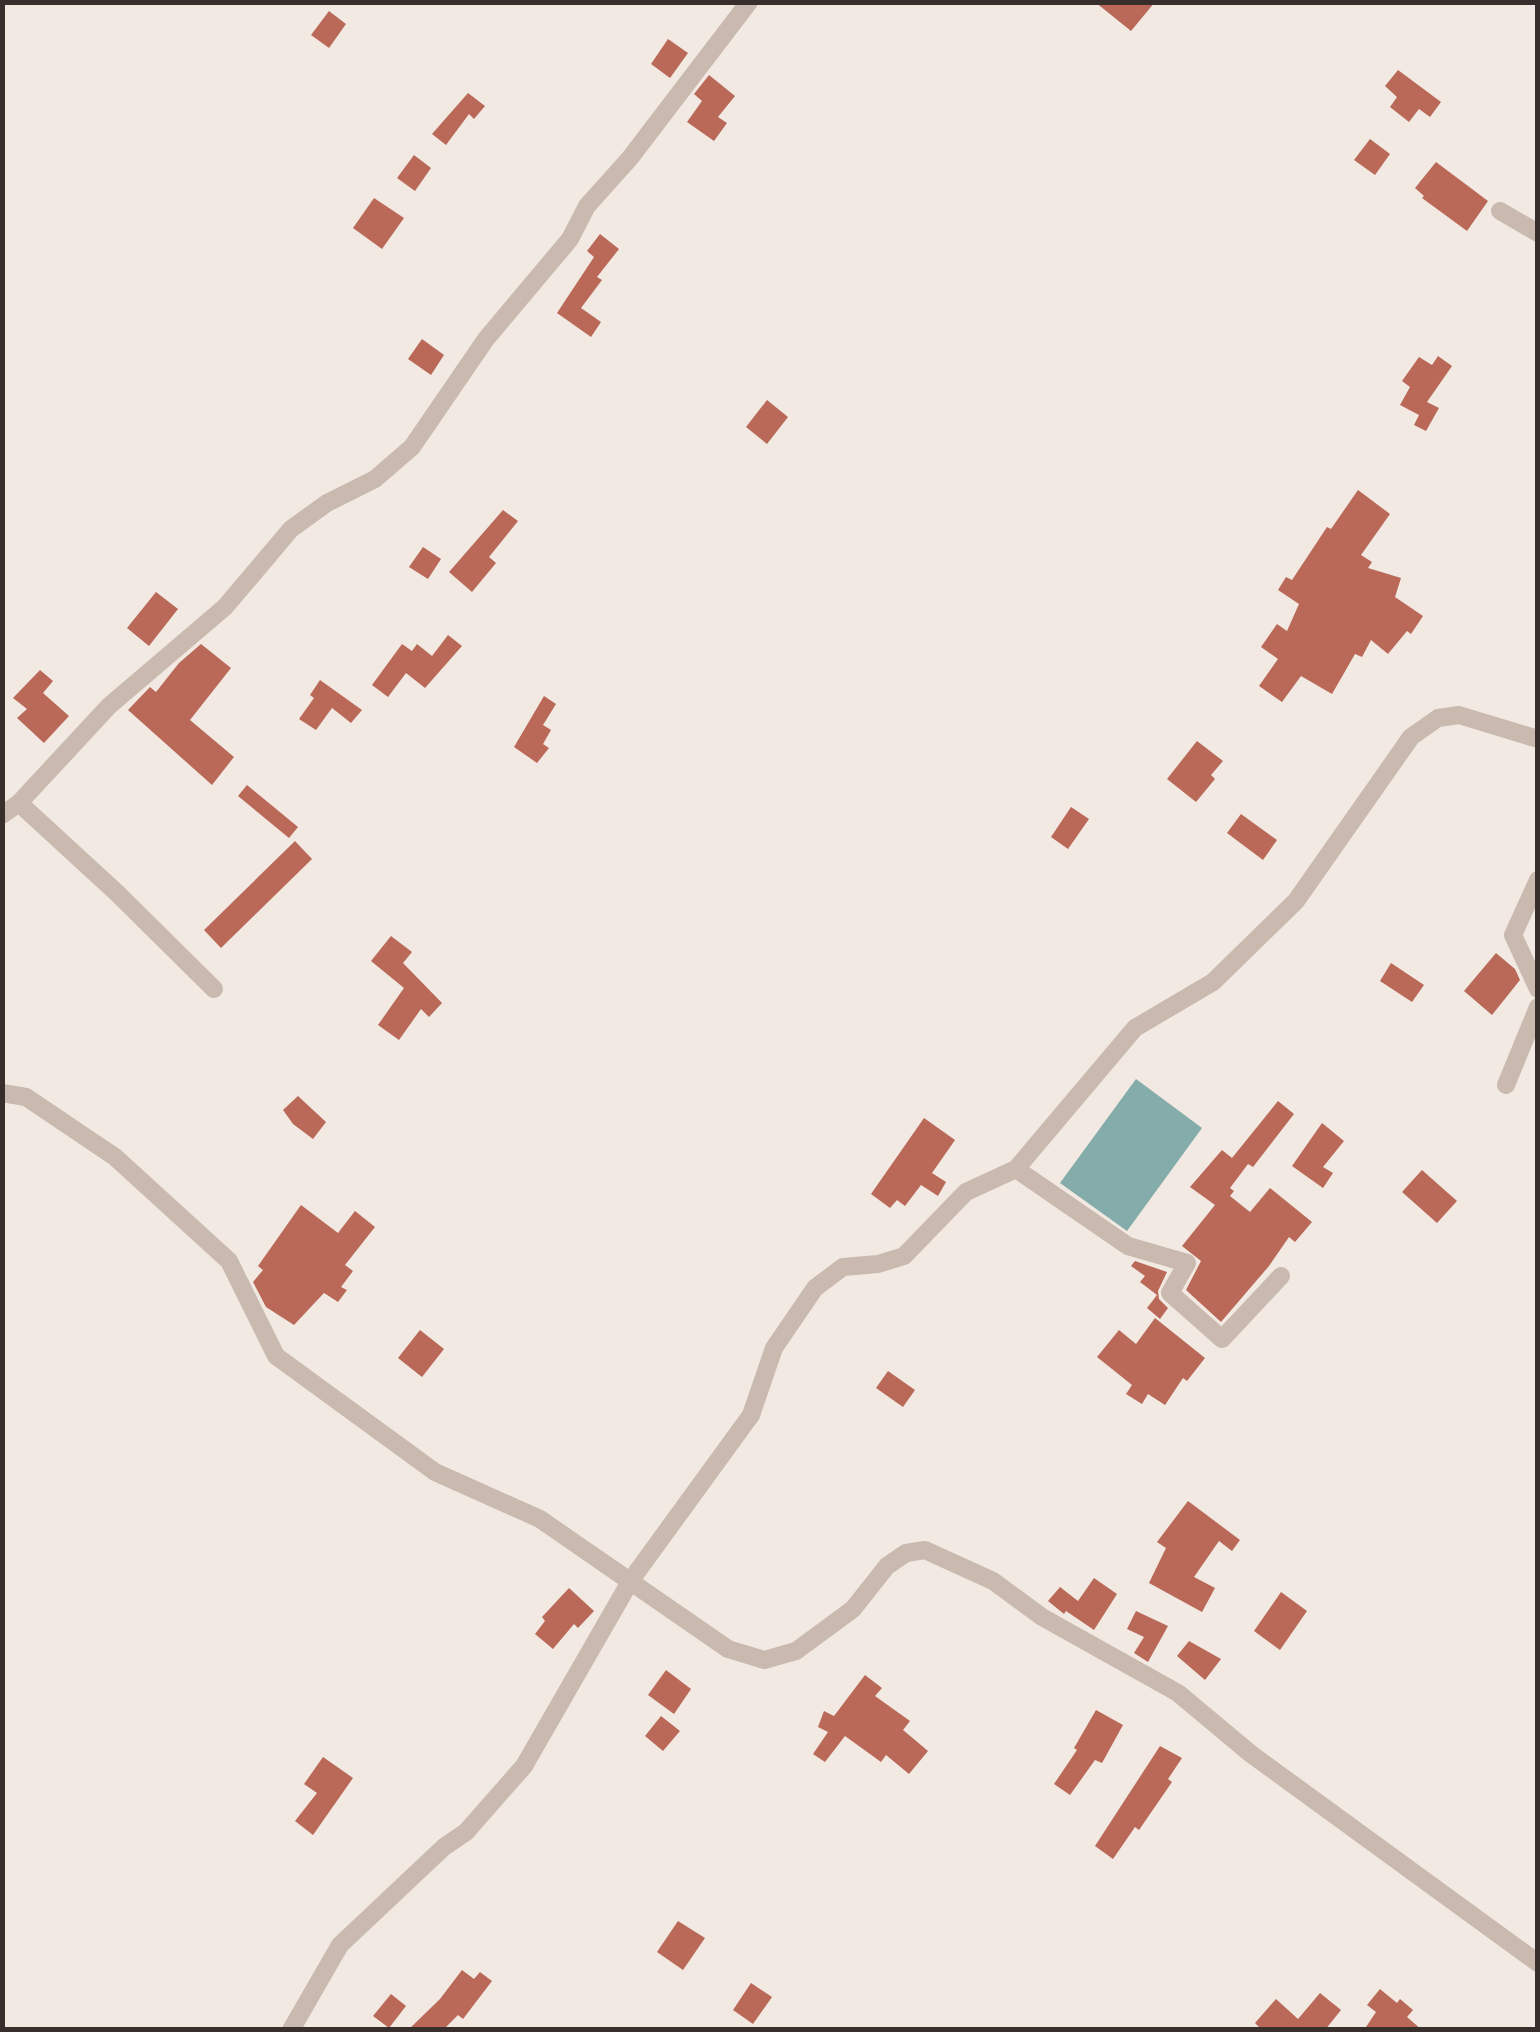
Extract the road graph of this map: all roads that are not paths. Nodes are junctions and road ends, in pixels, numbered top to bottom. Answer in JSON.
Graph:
{"nodes":[{"id":1,"x":749,"y":2,"type":"edge"},
{"id":2,"x":1500,"y":211,"type":"dead end"},
{"id":3,"x":1538,"y":233,"type":"edge"},
{"id":4,"x":1538,"y":739,"type":"edge"},
{"id":5,"x":20,"y":803,"type":"junction"},
{"id":6,"x":2,"y":815,"type":"edge"},
{"id":7,"x":1538,"y":880,"type":"edge"},
{"id":8,"x":214,"y":989,"type":"dead end"},
{"id":9,"x":1538,"y":989,"type":"edge"},
{"id":10,"x":1538,"y":1007,"type":"edge"},
{"id":11,"x":1506,"y":1086,"type":"dead end"},
{"id":12,"x":2,"y":1093,"type":"edge"},
{"id":13,"x":1016,"y":1169,"type":"junction"},
{"id":14,"x":1281,"y":1276,"type":"dead end"},
{"id":15,"x":631,"y":1580,"type":"junction"},
{"id":16,"x":1538,"y":1963,"type":"edge"},
{"id":17,"x":291,"y":2030,"type":"edge"}],
"edges":[{"from":1,"to":5,"type":"street"},
{"from":2,"to":3,"type":"street"},
{"from":4,"to":13,"type":"street"},
{"from":5,"to":6,"type":"street"},
{"from":5,"to":8,"type":"street"},
{"from":7,"to":9,"type":"street"},
{"from":10,"to":11,"type":"street"},
{"from":12,"to":15,"type":"street"},
{"from":13,"to":14,"type":"street"},
{"from":13,"to":15,"type":"street"},
{"from":15,"to":16,"type":"street"},
{"from":15,"to":17,"type":"street"}]}
